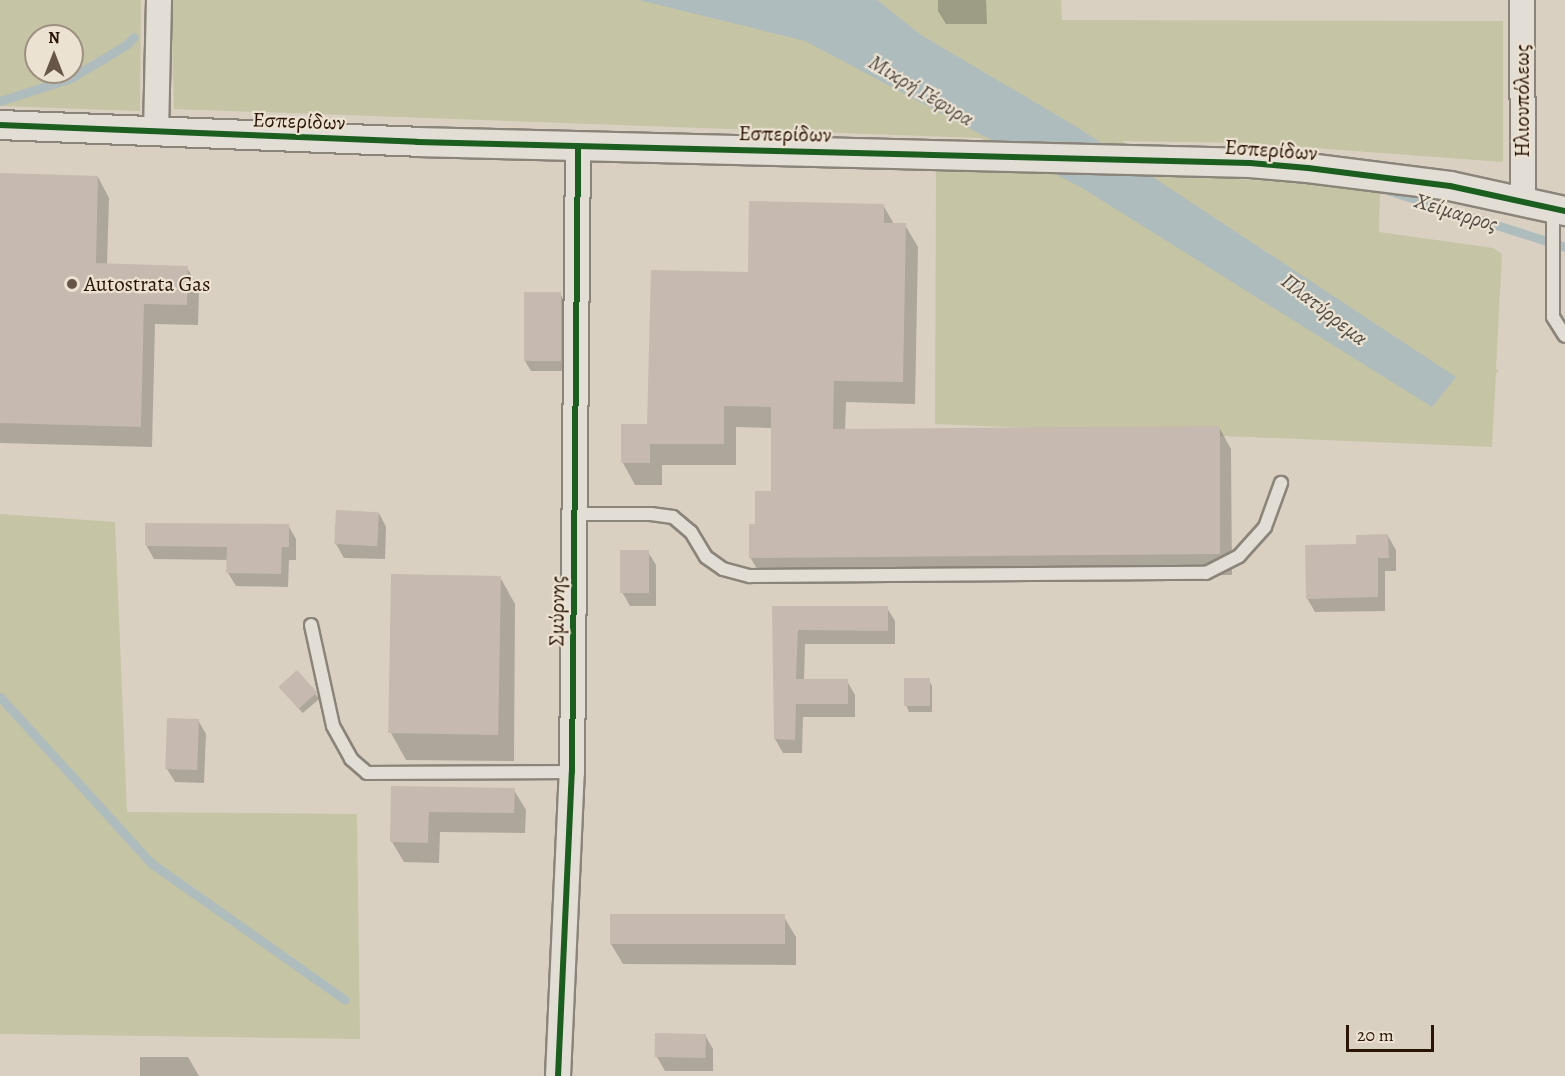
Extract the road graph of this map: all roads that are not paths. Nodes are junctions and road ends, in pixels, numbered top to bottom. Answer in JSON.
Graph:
{"nodes":[{"id":1,"x":159,"y":0,"type":"edge"},
{"id":2,"x":1522,"y":0,"type":"edge"},
{"id":3,"x":0,"y":125,"type":"edge"},
{"id":4,"x":156,"y":132,"type":"junction"},
{"id":5,"x":578,"y":146,"type":"junction"},
{"id":6,"x":1523,"y":202,"type":"junction"},
{"id":7,"x":1559,"y":210,"type":"edge"},
{"id":8,"x":1565,"y":336,"type":"edge"},
{"id":9,"x":1281,"y":483,"type":"dead end"},
{"id":10,"x":575,"y":514,"type":"junction"},
{"id":11,"x":311,"y":625,"type":"dead end"},
{"id":12,"x":572,"y":772,"type":"junction"},
{"id":13,"x":558,"y":1076,"type":"edge"}],
"edges":[{"from":1,"to":4,"type":"street"},
{"from":2,"to":6,"type":"street","name":"Ηλιουπόλεως"},
{"from":3,"to":4,"type":"street","name":"Εσπερίδων"},
{"from":4,"to":5,"type":"street","name":"Εσπερίδων"},
{"from":5,"to":6,"type":"street","name":"Εσπερίδων"},
{"from":5,"to":10,"type":"street","name":"Σμύρνης"},
{"from":6,"to":7,"type":"street","name":"Εσπερίδων"},
{"from":7,"to":8,"type":"lane"},
{"from":9,"to":10,"type":"lane"},
{"from":10,"to":12,"type":"street","name":"Σμύρνης"},
{"from":11,"to":12,"type":"lane"},
{"from":12,"to":13,"type":"street","name":"Σμύρνης"}]}
